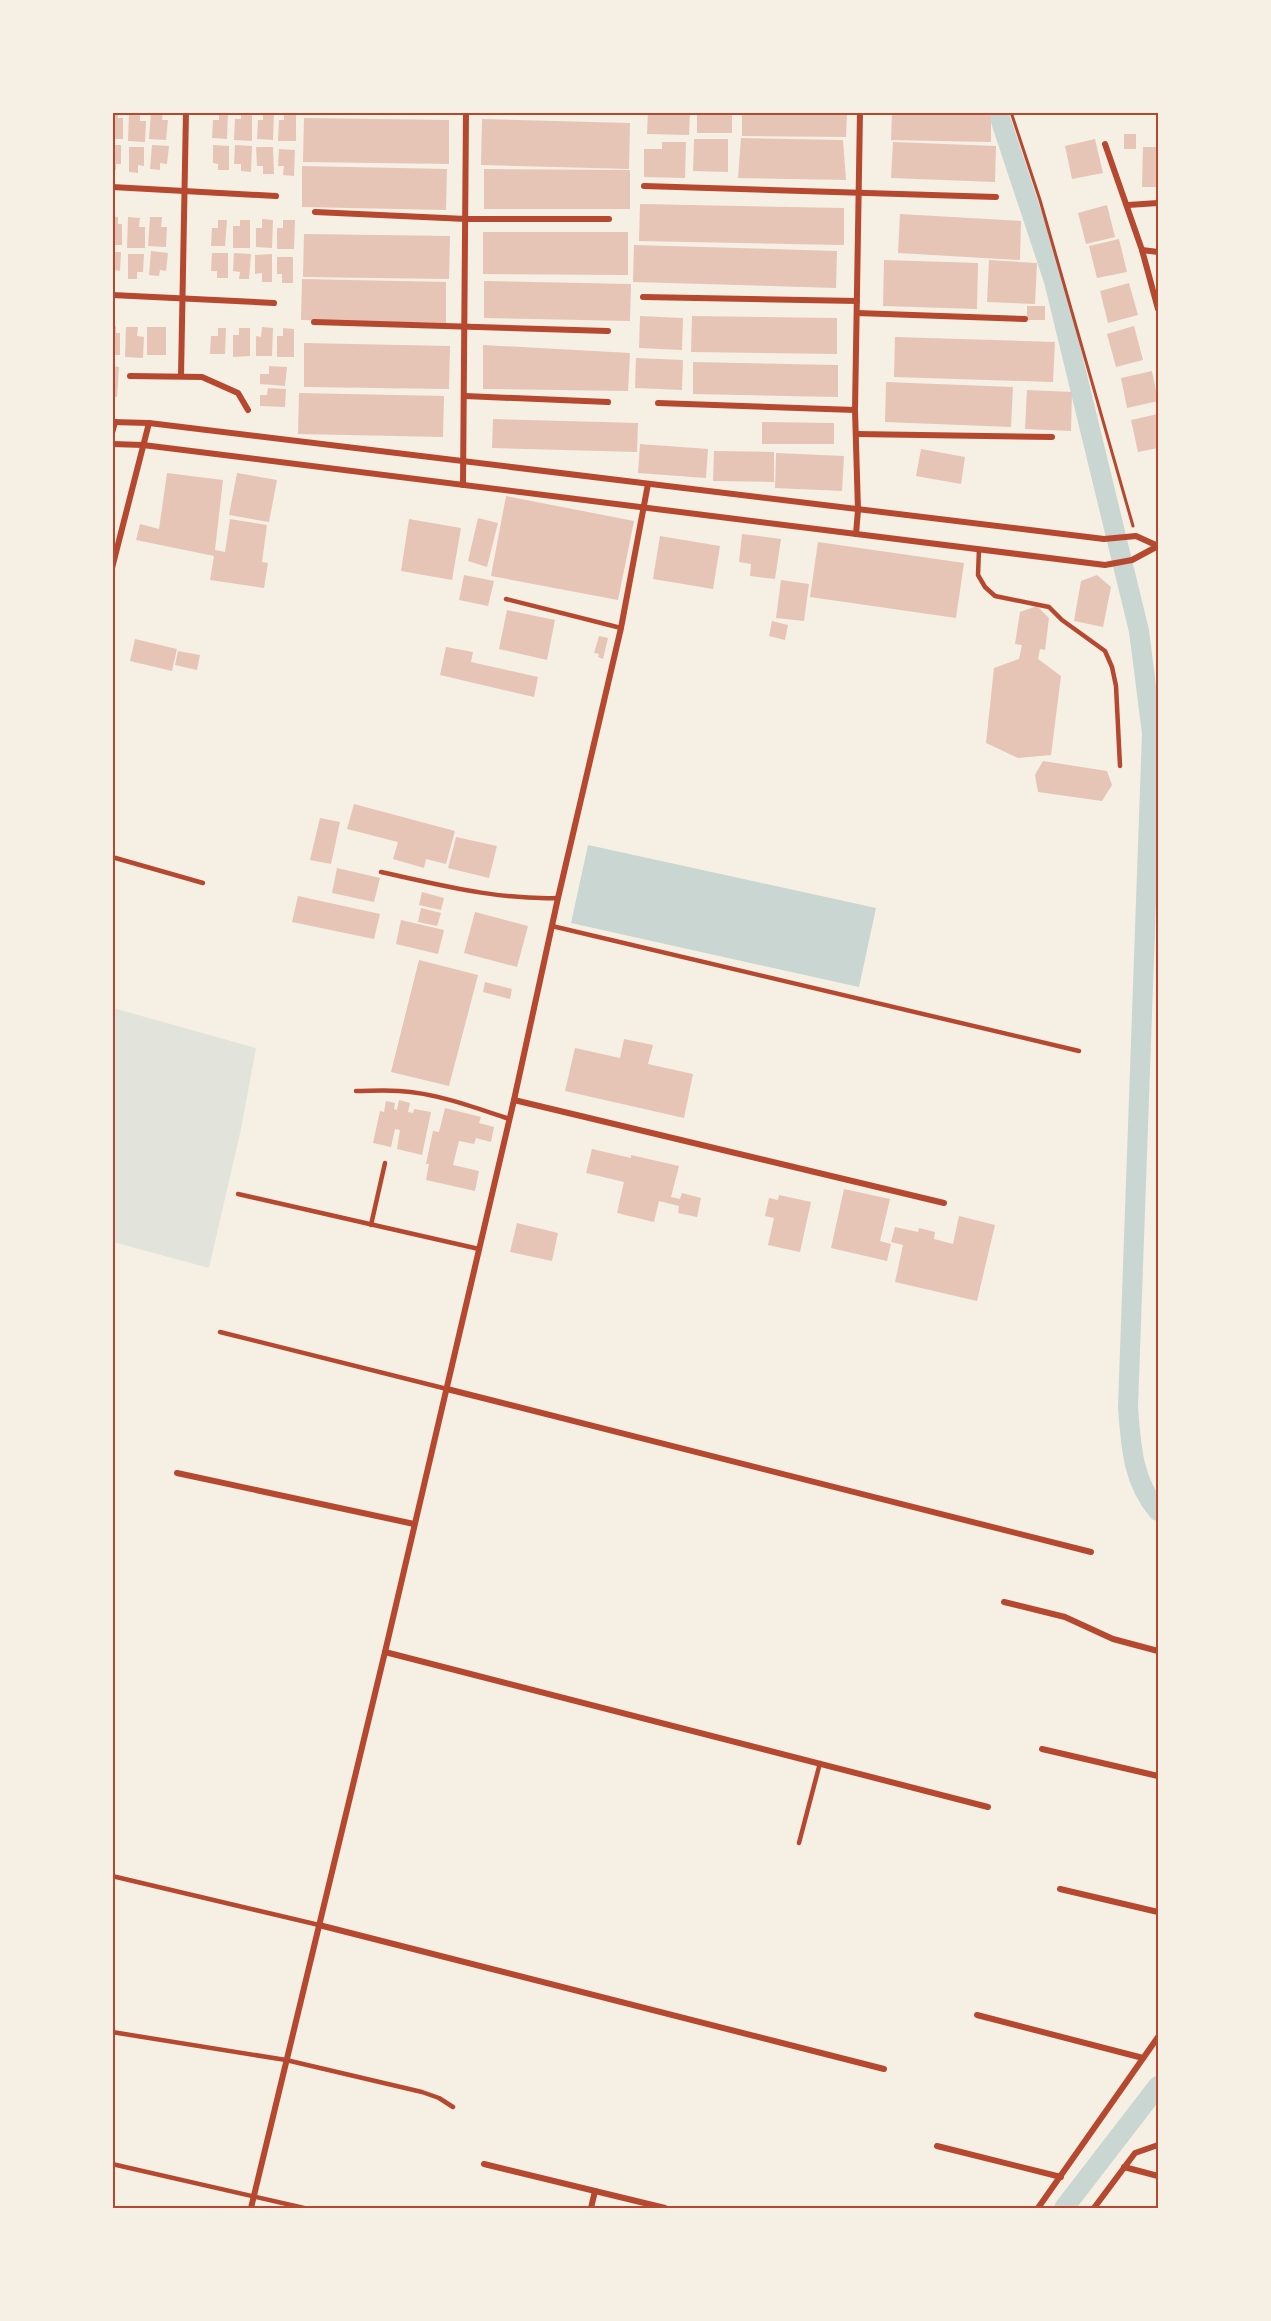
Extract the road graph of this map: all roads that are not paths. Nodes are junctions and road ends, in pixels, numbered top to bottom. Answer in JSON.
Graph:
{"nodes":[{"id":1,"x":186,"y":112,"type":"edge"},
{"id":2,"x":466,"y":112,"type":"edge"},
{"id":3,"x":860,"y":112,"type":"edge"},
{"id":4,"x":1105,"y":144,"type":"dead end"},
{"id":5,"x":644,"y":186,"type":"dead end"},
{"id":6,"x":112,"y":187,"type":"edge"},
{"id":7,"x":858,"y":191,"type":"junction"},
{"id":8,"x":186,"y":192,"type":"junction"},
{"id":9,"x":276,"y":196,"type":"dead end"},
{"id":10,"x":996,"y":197,"type":"dead end"},
{"id":11,"x":1158,"y":203,"type":"edge"},
{"id":12,"x":1128,"y":205,"type":"junction"},
{"id":13,"x":315,"y":212,"type":"dead end"},
{"id":14,"x":466,"y":219,"type":"junction"},
{"id":15,"x":609,"y":219,"type":"dead end"},
{"id":16,"x":1143,"y":250,"type":"junction"},
{"id":17,"x":1158,"y":252,"type":"edge"},
{"id":18,"x":112,"y":295,"type":"edge"},
{"id":19,"x":643,"y":297,"type":"dead end"},
{"id":20,"x":182,"y":298,"type":"junction"},
{"id":21,"x":857,"y":301,"type":"junction"},
{"id":22,"x":274,"y":303,"type":"dead end"},
{"id":23,"x":1158,"y":309,"type":"edge"},
{"id":24,"x":857,"y":313,"type":"junction"},
{"id":25,"x":1025,"y":319,"type":"dead end"},
{"id":26,"x":314,"y":322,"type":"dead end"},
{"id":27,"x":465,"y":326,"type":"junction"},
{"id":28,"x":608,"y":331,"type":"dead end"},
{"id":29,"x":130,"y":376,"type":"dead end"},
{"id":30,"x":181,"y":376,"type":"junction"},
{"id":31,"x":465,"y":396,"type":"junction"},
{"id":32,"x":609,"y":402,"type":"dead end"},
{"id":33,"x":658,"y":403,"type":"dead end"},
{"id":34,"x":248,"y":410,"type":"dead end"},
{"id":35,"x":855,"y":410,"type":"junction"},
{"id":36,"x":114,"y":422,"type":"edge"},
{"id":37,"x":149,"y":423,"type":"junction"},
{"id":38,"x":112,"y":433,"type":"edge"},
{"id":39,"x":856,"y":434,"type":"junction"},
{"id":40,"x":1052,"y":437,"type":"dead end"},
{"id":41,"x":112,"y":444,"type":"edge"},
{"id":42,"x":144,"y":445,"type":"junction"},
{"id":43,"x":464,"y":462,"type":"junction"},
{"id":44,"x":648,"y":484,"type":"junction"},
{"id":45,"x":463,"y":485,"type":"junction"},
{"id":46,"x":645,"y":508,"type":"junction"},
{"id":47,"x":858,"y":510,"type":"junction"},
{"id":48,"x":856,"y":534,"type":"junction"},
{"id":49,"x":979,"y":549,"type":"junction"},
{"id":50,"x":112,"y":568,"type":"edge"},
{"id":51,"x":506,"y":599,"type":"dead end"},
{"id":52,"x":621,"y":628,"type":"junction"},
{"id":53,"x":1120,"y":766,"type":"dead end"},
{"id":54,"x":112,"y":856,"type":"edge"},
{"id":55,"x":381,"y":872,"type":"dead end"},
{"id":56,"x":204,"y":883,"type":"dead end"},
{"id":57,"x":558,"y":898,"type":"junction"},
{"id":58,"x":552,"y":926,"type":"junction"},
{"id":59,"x":1079,"y":1051,"type":"dead end"},
{"id":60,"x":356,"y":1091,"type":"dead end"},
{"id":61,"x":514,"y":1100,"type":"junction"},
{"id":62,"x":509,"y":1119,"type":"junction"},
{"id":63,"x":385,"y":1163,"type":"dead end"},
{"id":64,"x":238,"y":1194,"type":"dead end"},
{"id":65,"x":944,"y":1203,"type":"dead end"},
{"id":66,"x":371,"y":1225,"type":"junction"},
{"id":67,"x":479,"y":1249,"type":"junction"},
{"id":68,"x":220,"y":1332,"type":"dead end"},
{"id":69,"x":447,"y":1389,"type":"junction"},
{"id":70,"x":177,"y":1473,"type":"dead end"},
{"id":71,"x":414,"y":1524,"type":"junction"},
{"id":72,"x":1091,"y":1552,"type":"dead end"},
{"id":73,"x":1004,"y":1602,"type":"dead end"},
{"id":74,"x":1158,"y":1651,"type":"edge"},
{"id":75,"x":385,"y":1652,"type":"junction"},
{"id":76,"x":1042,"y":1749,"type":"dead end"},
{"id":77,"x":820,"y":1763,"type":"junction"},
{"id":78,"x":1158,"y":1776,"type":"edge"},
{"id":79,"x":988,"y":1807,"type":"dead end"},
{"id":80,"x":799,"y":1843,"type":"dead end"},
{"id":81,"x":112,"y":1876,"type":"edge"},
{"id":82,"x":1060,"y":1889,"type":"dead end"},
{"id":83,"x":1158,"y":1912,"type":"edge"},
{"id":84,"x":319,"y":1925,"type":"junction"},
{"id":85,"x":976,"y":2015,"type":"dead end"},
{"id":86,"x":112,"y":2032,"type":"edge"},
{"id":87,"x":1158,"y":2037,"type":"edge"},
{"id":88,"x":1143,"y":2058,"type":"junction"},
{"id":89,"x":286,"y":2060,"type":"junction"},
{"id":90,"x":884,"y":2069,"type":"dead end"},
{"id":91,"x":453,"y":2107,"type":"dead end"},
{"id":92,"x":1158,"y":2145,"type":"edge"},
{"id":93,"x":937,"y":2146,"type":"dead end"},
{"id":94,"x":112,"y":2164,"type":"edge"},
{"id":95,"x":484,"y":2164,"type":"dead end"},
{"id":96,"x":1124,"y":2167,"type":"junction"},
{"id":97,"x":1158,"y":2176,"type":"edge"},
{"id":98,"x":1061,"y":2177,"type":"junction"},
{"id":99,"x":595,"y":2191,"type":"junction"},
{"id":100,"x":254,"y":2196,"type":"junction"},
{"id":101,"x":251,"y":2208,"type":"edge"},
{"id":102,"x":304,"y":2208,"type":"edge"},
{"id":103,"x":591,"y":2208,"type":"edge"},
{"id":104,"x":665,"y":2208,"type":"edge"},
{"id":105,"x":1038,"y":2208,"type":"edge"},
{"id":106,"x":1094,"y":2208,"type":"edge"}],
"edges":[{"from":1,"to":8,"type":"street"},
{"from":2,"to":14,"type":"street"},
{"from":3,"to":7,"type":"street"},
{"from":4,"to":12,"type":"street"},
{"from":5,"to":7,"type":"street"},
{"from":6,"to":8,"type":"street"},
{"from":7,"to":10,"type":"street"},
{"from":7,"to":21,"type":"street"},
{"from":8,"to":9,"type":"street"},
{"from":8,"to":20,"type":"street"},
{"from":11,"to":12,"type":"street"},
{"from":12,"to":16,"type":"street"},
{"from":13,"to":14,"type":"street"},
{"from":14,"to":15,"type":"street"},
{"from":14,"to":27,"type":"street"},
{"from":16,"to":17,"type":"street"},
{"from":16,"to":23,"type":"street"},
{"from":18,"to":20,"type":"street"},
{"from":19,"to":21,"type":"street"},
{"from":20,"to":22,"type":"street"},
{"from":20,"to":30,"type":"street"},
{"from":21,"to":24,"type":"street"},
{"from":24,"to":25,"type":"street"},
{"from":24,"to":35,"type":"street"},
{"from":26,"to":27,"type":"street"},
{"from":27,"to":28,"type":"street"},
{"from":27,"to":31,"type":"street"},
{"from":29,"to":30,"type":"street"},
{"from":30,"to":34,"type":"street"},
{"from":31,"to":32,"type":"street"},
{"from":31,"to":43,"type":"street"},
{"from":33,"to":35,"type":"street"},
{"from":35,"to":39,"type":"street"},
{"from":36,"to":37,"type":"street"},
{"from":36,"to":38,"type":"street"},
{"from":37,"to":42,"type":"street"},
{"from":37,"to":43,"type":"street"},
{"from":39,"to":40,"type":"street"},
{"from":39,"to":47,"type":"street"},
{"from":41,"to":42,"type":"street"},
{"from":42,"to":45,"type":"street"},
{"from":42,"to":50,"type":"street"},
{"from":43,"to":44,"type":"street"},
{"from":43,"to":45,"type":"street"},
{"from":44,"to":46,"type":"street"},
{"from":44,"to":47,"type":"street"},
{"from":45,"to":46,"type":"street"},
{"from":46,"to":48,"type":"street"},
{"from":46,"to":52,"type":"street"},
{"from":47,"to":48,"type":"street"},
{"from":47,"to":49,"type":"street"},
{"from":48,"to":49,"type":"street"},
{"from":49,"to":53,"type":"lane"},
{"from":51,"to":52,"type":"lane"},
{"from":52,"to":57,"type":"street"},
{"from":54,"to":56,"type":"lane"},
{"from":55,"to":57,"type":"lane"},
{"from":57,"to":58,"type":"street"},
{"from":58,"to":59,"type":"lane"},
{"from":58,"to":61,"type":"street"},
{"from":60,"to":62,"type":"lane"},
{"from":61,"to":62,"type":"street"},
{"from":61,"to":65,"type":"street"},
{"from":62,"to":67,"type":"street"},
{"from":63,"to":66,"type":"lane"},
{"from":64,"to":66,"type":"lane"},
{"from":66,"to":67,"type":"lane"},
{"from":67,"to":69,"type":"street"},
{"from":68,"to":69,"type":"lane"},
{"from":69,"to":71,"type":"street"},
{"from":69,"to":72,"type":"street"},
{"from":70,"to":71,"type":"street"},
{"from":71,"to":75,"type":"street"},
{"from":73,"to":74,"type":"street"},
{"from":75,"to":77,"type":"street"},
{"from":75,"to":84,"type":"street"},
{"from":76,"to":78,"type":"street"},
{"from":77,"to":79,"type":"street"},
{"from":77,"to":80,"type":"lane"},
{"from":81,"to":84,"type":"lane"},
{"from":82,"to":83,"type":"street"},
{"from":84,"to":89,"type":"street"},
{"from":84,"to":90,"type":"street"},
{"from":85,"to":88,"type":"street"},
{"from":86,"to":89,"type":"lane"},
{"from":87,"to":88,"type":"street"},
{"from":88,"to":98,"type":"street"},
{"from":89,"to":91,"type":"lane"},
{"from":89,"to":100,"type":"street"},
{"from":92,"to":96,"type":"street"},
{"from":93,"to":98,"type":"street"},
{"from":94,"to":100,"type":"lane"},
{"from":95,"to":99,"type":"street"},
{"from":96,"to":97,"type":"street"},
{"from":96,"to":106,"type":"street"},
{"from":98,"to":105,"type":"street"},
{"from":99,"to":103,"type":"street"},
{"from":99,"to":104,"type":"street"},
{"from":100,"to":101,"type":"street"},
{"from":100,"to":102,"type":"lane"}]}
